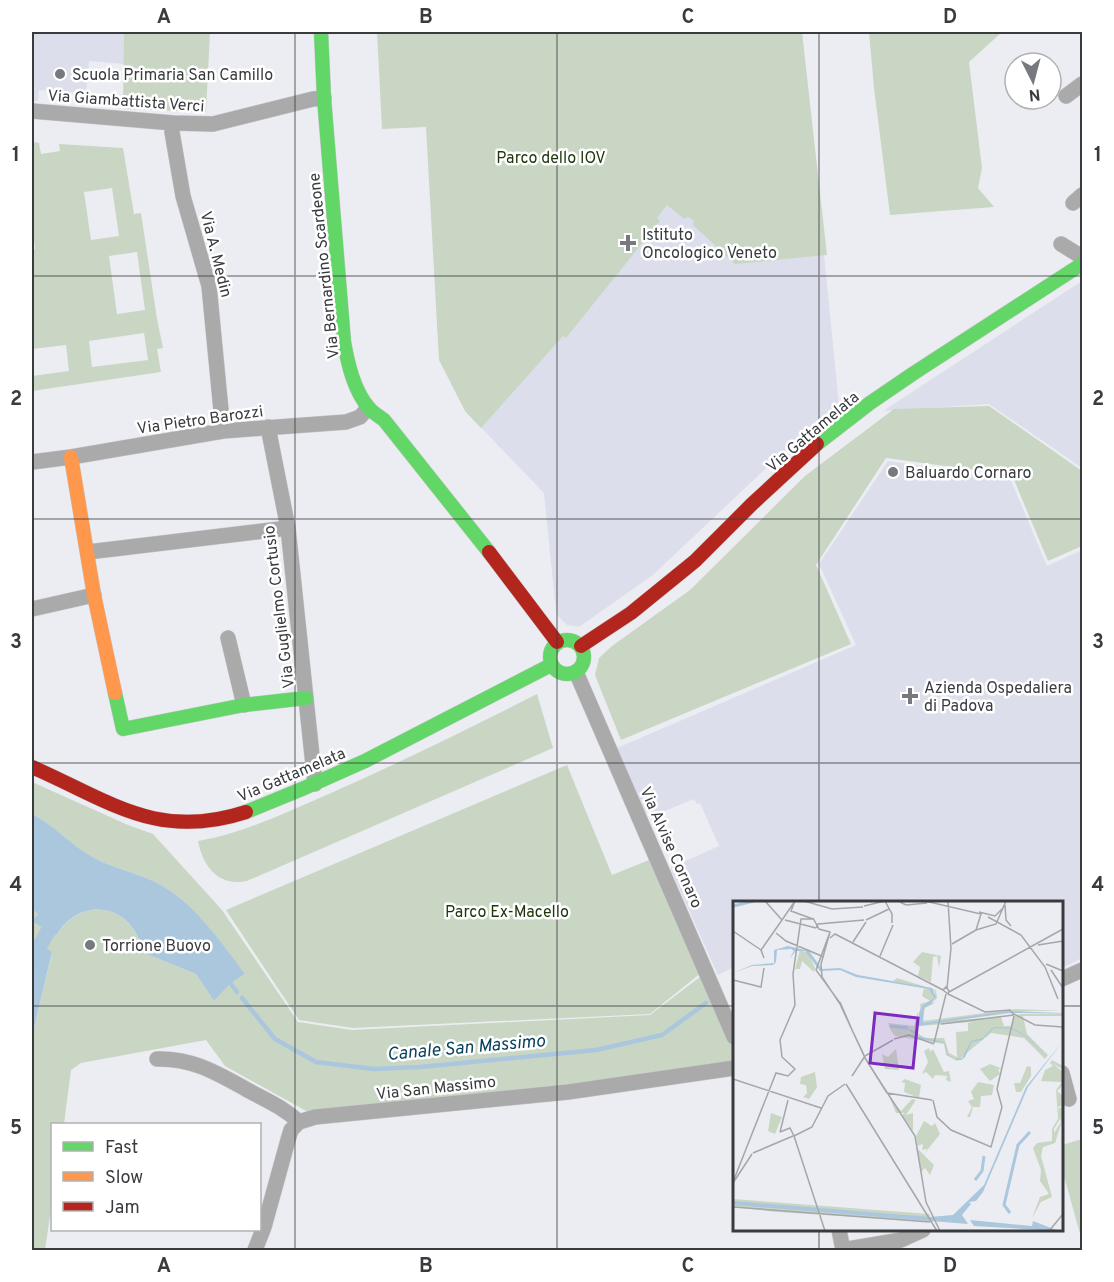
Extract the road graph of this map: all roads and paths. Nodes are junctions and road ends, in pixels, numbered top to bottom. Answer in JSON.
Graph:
{"nodes":[{"id":1,"x":321,"y":32,"type":"edge"},
{"id":2,"x":1083,"y":84,"type":"edge"},
{"id":3,"x":1066,"y":96,"type":"dead end"},
{"id":4,"x":324,"y":98,"type":"junction"},
{"id":5,"x":32,"y":111,"type":"edge"},
{"id":6,"x":172,"y":123,"type":"junction"},
{"id":7,"x":1061,"y":244,"type":"dead end"},
{"id":8,"x":1083,"y":257,"type":"edge"},
{"id":9,"x":1083,"y":264,"type":"edge"},
{"id":10,"x":368,"y":408,"type":"junction"},
{"id":11,"x":268,"y":427,"type":"junction"},
{"id":12,"x":223,"y":431,"type":"junction"},
{"id":13,"x":71,"y":457,"type":"junction"},
{"id":14,"x":32,"y":462,"type":"edge"},
{"id":15,"x":288,"y":528,"type":"junction"},
{"id":16,"x":88,"y":552,"type":"junction"},
{"id":17,"x":94,"y":595,"type":"junction"},
{"id":18,"x":32,"y":609,"type":"edge"},
{"id":19,"x":228,"y":638,"type":"dead end"},
{"id":20,"x":557,"y":642,"type":"junction"},
{"id":21,"x":581,"y":646,"type":"junction"},
{"id":22,"x":551,"y":665,"type":"junction"},
{"id":23,"x":576,"y":672,"type":"junction"},
{"id":24,"x":306,"y":698,"type":"junction"},
{"id":25,"x":244,"y":705,"type":"junction"},
{"id":26,"x":32,"y":767,"type":"edge"},
{"id":27,"x":315,"y":784,"type":"junction"},
{"id":28,"x":1083,"y":969,"type":"edge"},
{"id":29,"x":1063,"y":979,"type":"edge"},
{"id":30,"x":733,"y":1033,"type":"edge"},
{"id":31,"x":157,"y":1059,"type":"dead end"},
{"id":32,"x":733,"y":1068,"type":"edge"},
{"id":33,"x":1063,"y":1077,"type":"edge"},
{"id":34,"x":1069,"y":1099,"type":"dead end"},
{"id":35,"x":298,"y":1122,"type":"junction"},
{"id":36,"x":839,"y":1231,"type":"edge"},
{"id":37,"x":921,"y":1231,"type":"edge"},
{"id":38,"x":881,"y":1247,"type":"edge"},
{"id":39,"x":843,"y":1250,"type":"edge"},
{"id":40,"x":255,"y":1251,"type":"edge"}],
"edges":[{"from":1,"to":4,"type":"main road","name":"Via Bernardino Scardeone"},
{"from":2,"to":3,"type":"street"},
{"from":4,"to":6,"type":"street","name":"Via Giambattista Verci"},
{"from":4,"to":10,"type":"main road","name":"Via Bernardino Scardeone"},
{"from":5,"to":6,"type":"street","name":"Via Giambattista Verci"},
{"from":6,"to":12,"type":"street","name":"Via A. Medin"},
{"from":7,"to":8,"type":"street"},
{"from":9,"to":21,"type":"main road","name":"Via Gattamelata"},
{"from":10,"to":11,"type":"street","name":"Via Pietro Barozzi"},
{"from":10,"to":20,"type":"main road","name":"Via Bernardino Scardeone"},
{"from":11,"to":12,"type":"street","name":"Via Pietro Barozzi"},
{"from":11,"to":15,"type":"street","name":"Via Guglielmo Cortusio"},
{"from":12,"to":13,"type":"street","name":"Via Pietro Barozzi"},
{"from":13,"to":14,"type":"street","name":"Via Pietro Barozzi"},
{"from":13,"to":16,"type":"main road"},
{"from":15,"to":16,"type":"street"},
{"from":15,"to":24,"type":"street","name":"Via Guglielmo Cortusio"},
{"from":16,"to":17,"type":"main road"},
{"from":17,"to":18,"type":"street"},
{"from":17,"to":25,"type":"main road"},
{"from":19,"to":25,"type":"street"},
{"from":20,"to":21,"type":"main road"},
{"from":20,"to":22,"type":"main road"},
{"from":21,"to":23,"type":"main road"},
{"from":22,"to":23,"type":"main road"},
{"from":22,"to":27,"type":"main road","name":"Via Gattamelata"},
{"from":23,"to":30,"type":"street","name":"Via Alvise Cornaro"},
{"from":24,"to":25,"type":"main road"},
{"from":24,"to":27,"type":"street","name":"Via Guglielmo Cortusio"},
{"from":26,"to":27,"type":"main road","name":"Via Gattamelata"},
{"from":28,"to":29,"type":"street"},
{"from":31,"to":35,"type":"street"},
{"from":32,"to":35,"type":"street","name":"Via San Massimo"},
{"from":33,"to":34,"type":"street"},
{"from":35,"to":40,"type":"street"},
{"from":36,"to":39,"type":"street"},
{"from":37,"to":38,"type":"street"},
{"from":38,"to":39,"type":"street"}]}
